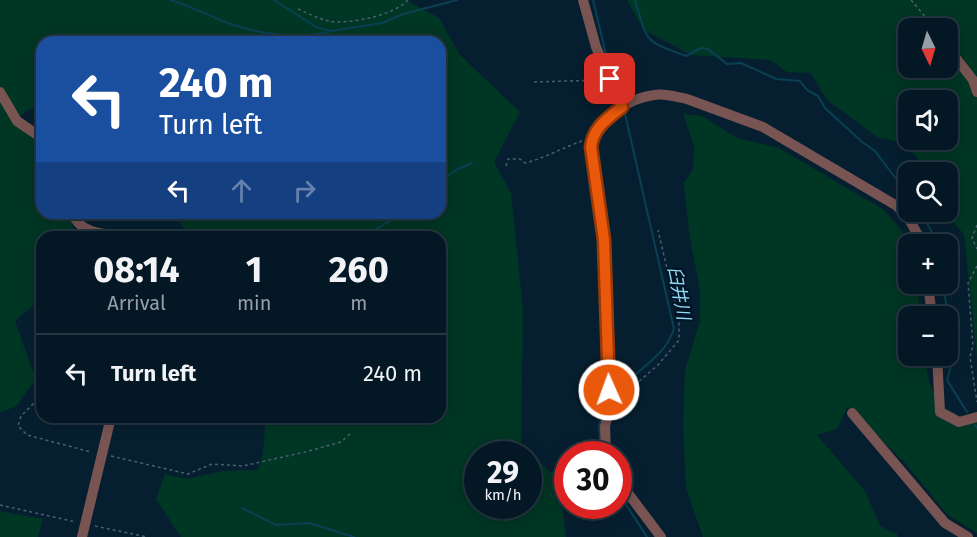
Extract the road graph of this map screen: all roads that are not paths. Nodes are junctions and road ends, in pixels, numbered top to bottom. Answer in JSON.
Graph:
{"nodes":[{"id":1,"x":583,"y":0,"type":"edge"},
{"id":2,"x":958,"y":60,"type":"edge"},
{"id":3,"x":0,"y":92,"type":"edge"},
{"id":4,"x":977,"y":92,"type":"edge"},
{"id":5,"x":622,"y":107,"type":"junction"},
{"id":6,"x":36,"y":134,"type":"edge"},
{"id":7,"x":76,"y":219,"type":"edge"},
{"id":8,"x":90,"y":231,"type":"edge"},
{"id":9,"x":917,"y":234,"type":"edge"},
{"id":10,"x":938,"y":366,"type":"edge"},
{"id":11,"x":852,"y":413,"type":"dead end"},
{"id":12,"x":977,"y":417,"type":"edge"},
{"id":13,"x":110,"y":423,"type":"edge"},
{"id":14,"x":606,"y":441,"type":"edge"},
{"id":15,"x":632,"y":499,"type":"edge"},
{"id":16,"x":82,"y":537,"type":"edge"},
{"id":17,"x":661,"y":537,"type":"edge"},
{"id":18,"x":968,"y":537,"type":"edge"}],
"edges":[{"from":1,"to":5,"type":"street"},
{"from":2,"to":4,"type":"street"},
{"from":3,"to":6,"type":"street"},
{"from":5,"to":9,"type":"street"},
{"from":5,"to":14,"type":"street"},
{"from":7,"to":8,"type":"street"},
{"from":10,"to":12,"type":"street"},
{"from":11,"to":18,"type":"street"},
{"from":13,"to":16,"type":"street"},
{"from":15,"to":17,"type":"street"}]}
